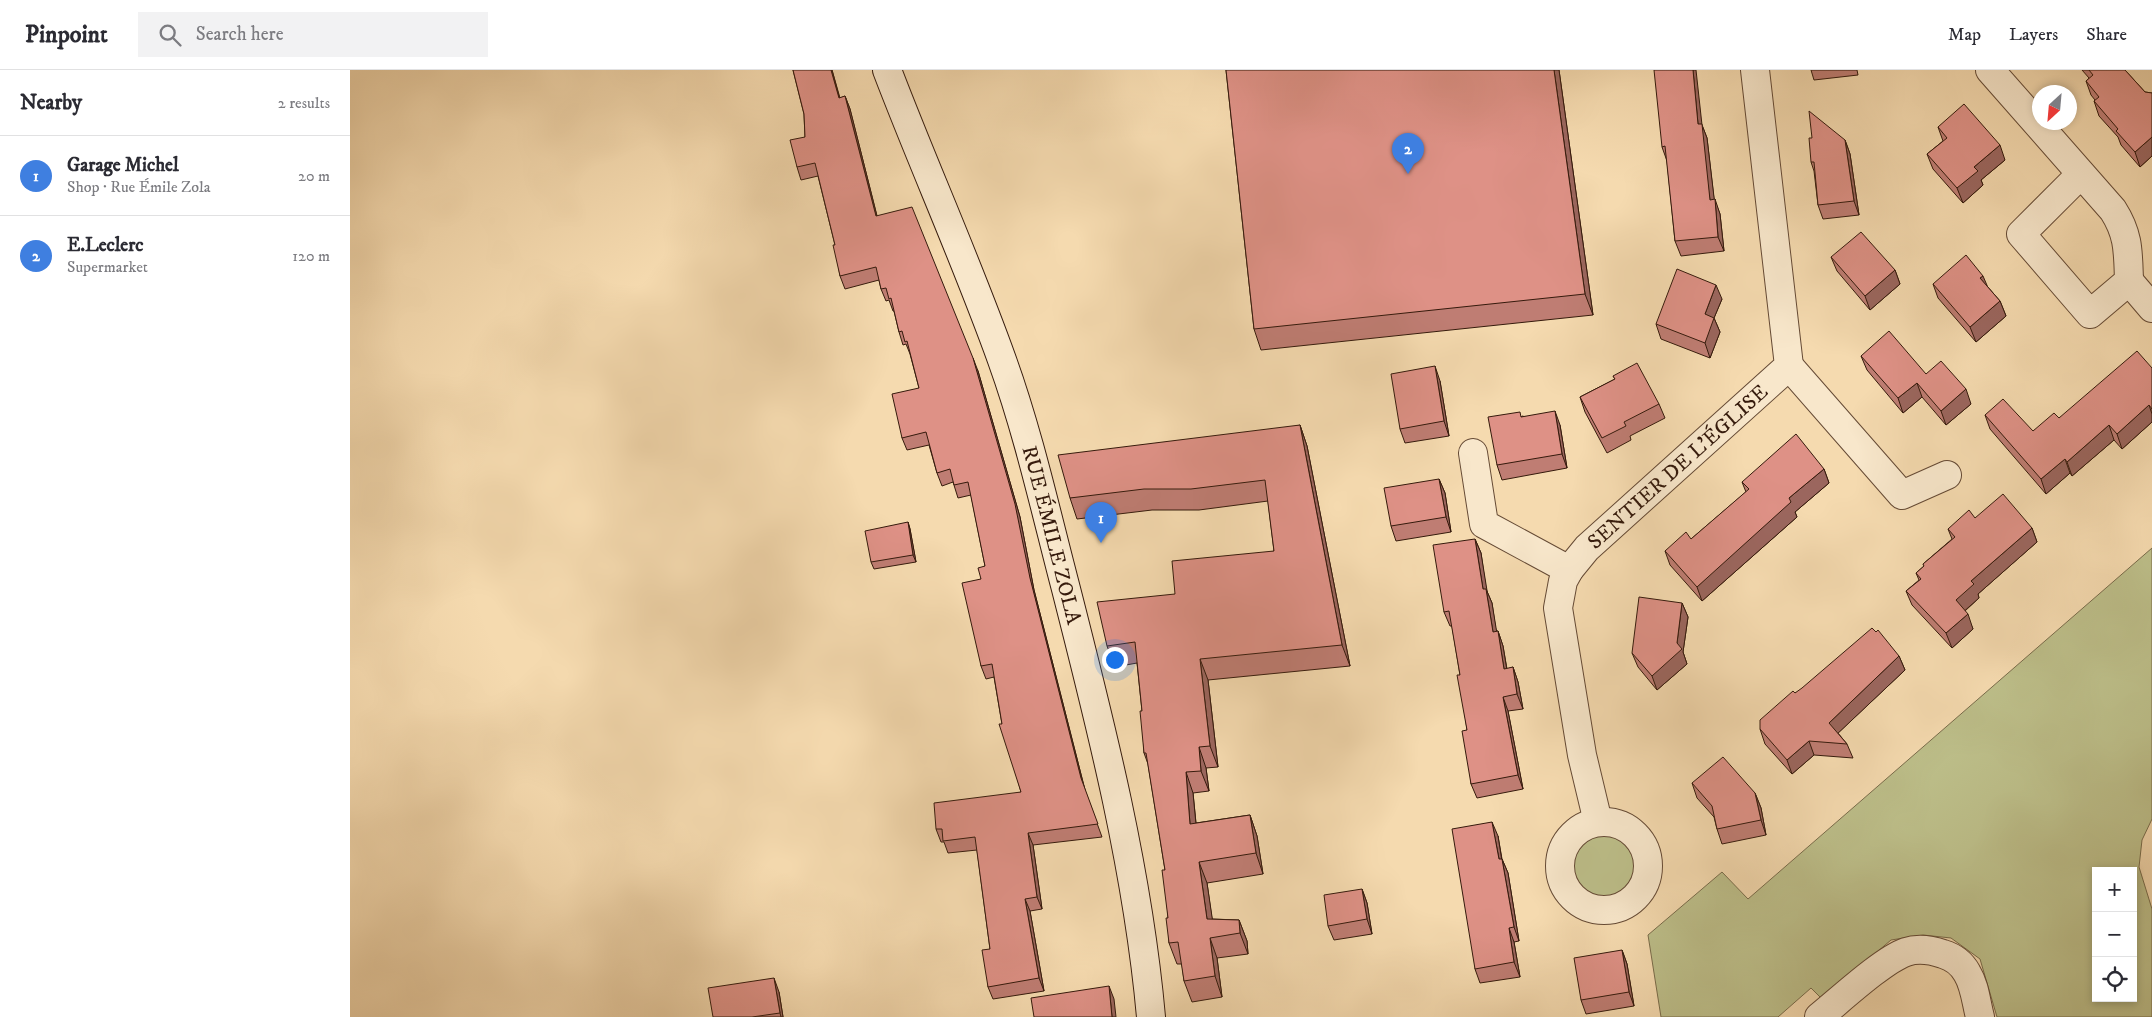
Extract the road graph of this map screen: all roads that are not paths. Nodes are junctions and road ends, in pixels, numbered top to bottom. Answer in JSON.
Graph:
{"nodes":[{"id":1,"x":887,"y":70,"type":"edge"},
{"id":2,"x":1755,"y":70,"type":"edge"},
{"id":3,"x":1990,"y":70,"type":"edge"},
{"id":4,"x":2081,"y":174,"type":"junction"},
{"id":5,"x":2129,"y":281,"type":"junction"},
{"id":6,"x":2152,"y":308,"type":"edge"},
{"id":7,"x":1789,"y":366,"type":"junction"},
{"id":8,"x":1473,"y":453,"type":"dead end"},
{"id":9,"x":1947,"y":475,"type":"dead end"},
{"id":10,"x":1569,"y":570,"type":"junction"},
{"id":11,"x":1598,"y":822,"type":"dead end"},
{"id":12,"x":1151,"y":1017,"type":"edge"},
{"id":13,"x":1819,"y":1017,"type":"edge"},
{"id":14,"x":1980,"y":1017,"type":"edge"}],
"edges":[{"from":1,"to":12,"type":"street","name":"RUE ÉMILE ZOLA"},
{"from":2,"to":7,"type":"street"},
{"from":3,"to":4,"type":"street"},
{"from":4,"to":5,"type":"street"},
{"from":4,"to":5,"type":"street"},
{"from":5,"to":6,"type":"street"},
{"from":7,"to":9,"type":"street"},
{"from":7,"to":10,"type":"street","name":"SENTIER DE L'ÉGLISE"},
{"from":8,"to":10,"type":"street"},
{"from":10,"to":11,"type":"street","name":"SENTIER DE L'ÉGLISE"},
{"from":13,"to":14,"type":"street"}]}
